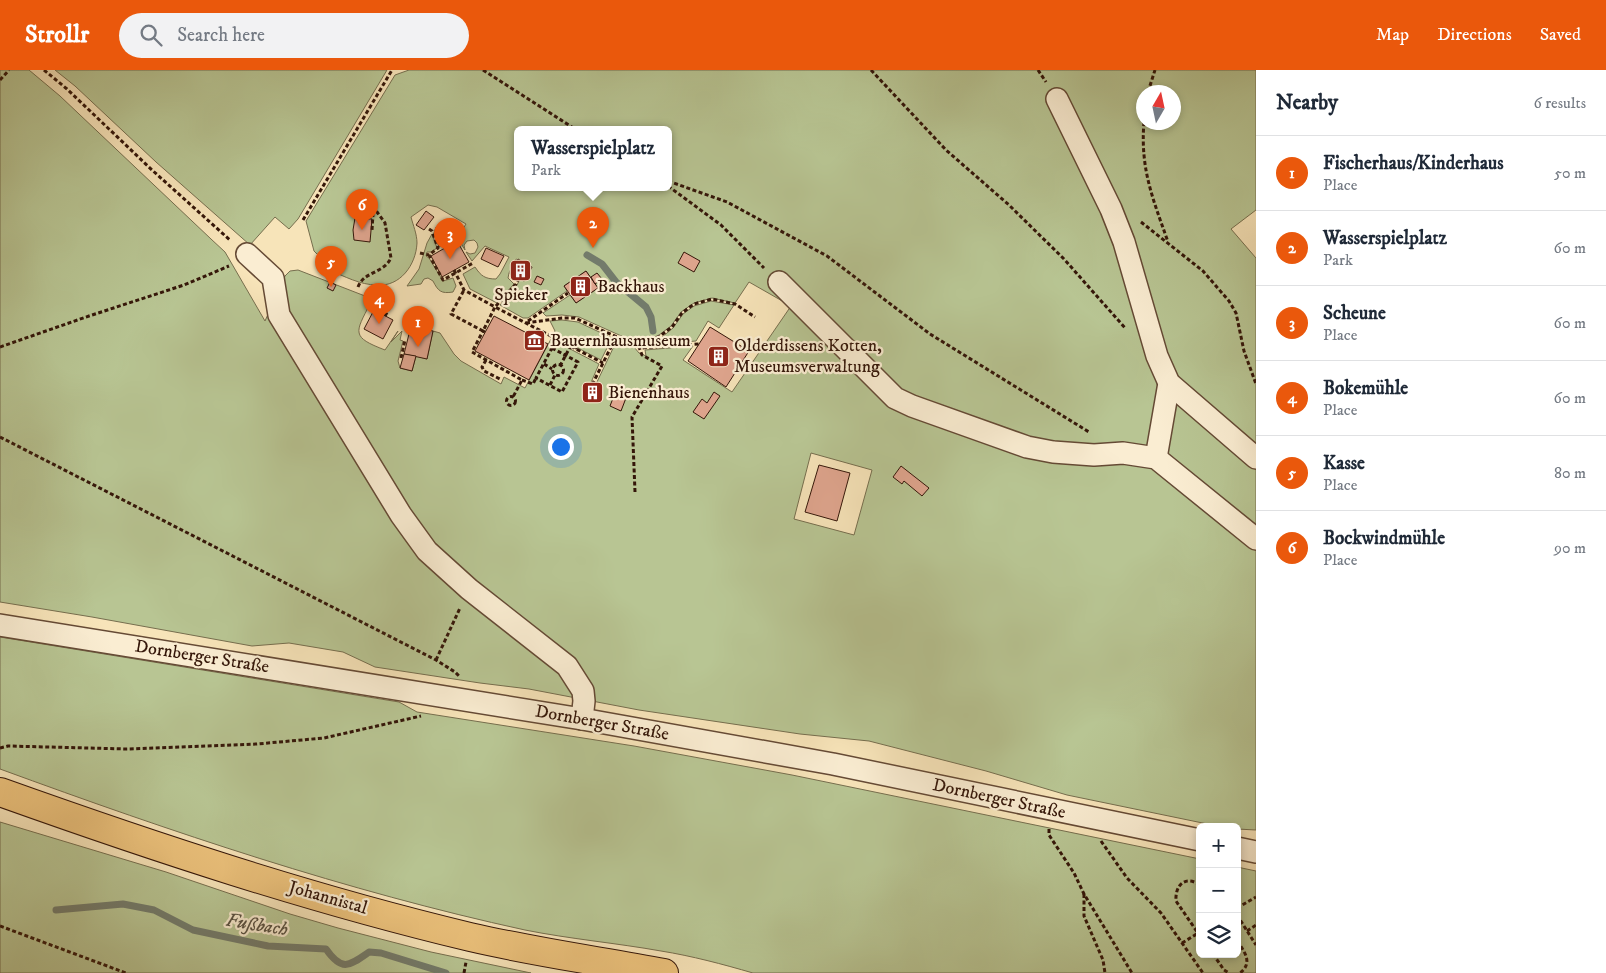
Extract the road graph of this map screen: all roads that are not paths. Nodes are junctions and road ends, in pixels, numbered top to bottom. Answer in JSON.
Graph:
{"nodes":[{"id":1,"x":1057,"y":99,"type":"dead end"},
{"id":2,"x":247,"y":254,"type":"road end"},
{"id":3,"x":779,"y":282,"type":"road end"},
{"id":4,"x":1169,"y":384,"type":"junction"},
{"id":5,"x":1156,"y":458,"type":"junction"},
{"id":6,"x":1256,"y":458,"type":"edge"},
{"id":7,"x":1256,"y":539,"type":"edge"},
{"id":8,"x":0,"y":625,"type":"edge"},
{"id":9,"x":582,"y":719,"type":"junction"},
{"id":10,"x":0,"y":792,"type":"edge"},
{"id":11,"x":1196,"y":839,"type":"edge"},
{"id":12,"x":1241,"y":849,"type":"edge"},
{"id":13,"x":1256,"y":852,"type":"edge"},
{"id":14,"x":664,"y":973,"type":"edge"}],
"edges":[{"from":1,"to":4,"type":"street"},
{"from":2,"to":9,"type":"street"},
{"from":3,"to":5,"type":"street"},
{"from":4,"to":5,"type":"street"},
{"from":4,"to":6,"type":"street"},
{"from":5,"to":7,"type":"street"},
{"from":8,"to":9,"type":"street","name":"Dornberger Straße"},
{"from":9,"to":11,"type":"street","name":"Dornberger Straße"},
{"from":10,"to":14,"type":"main road","name":"Johannistal"},
{"from":12,"to":13,"type":"street"}]}
